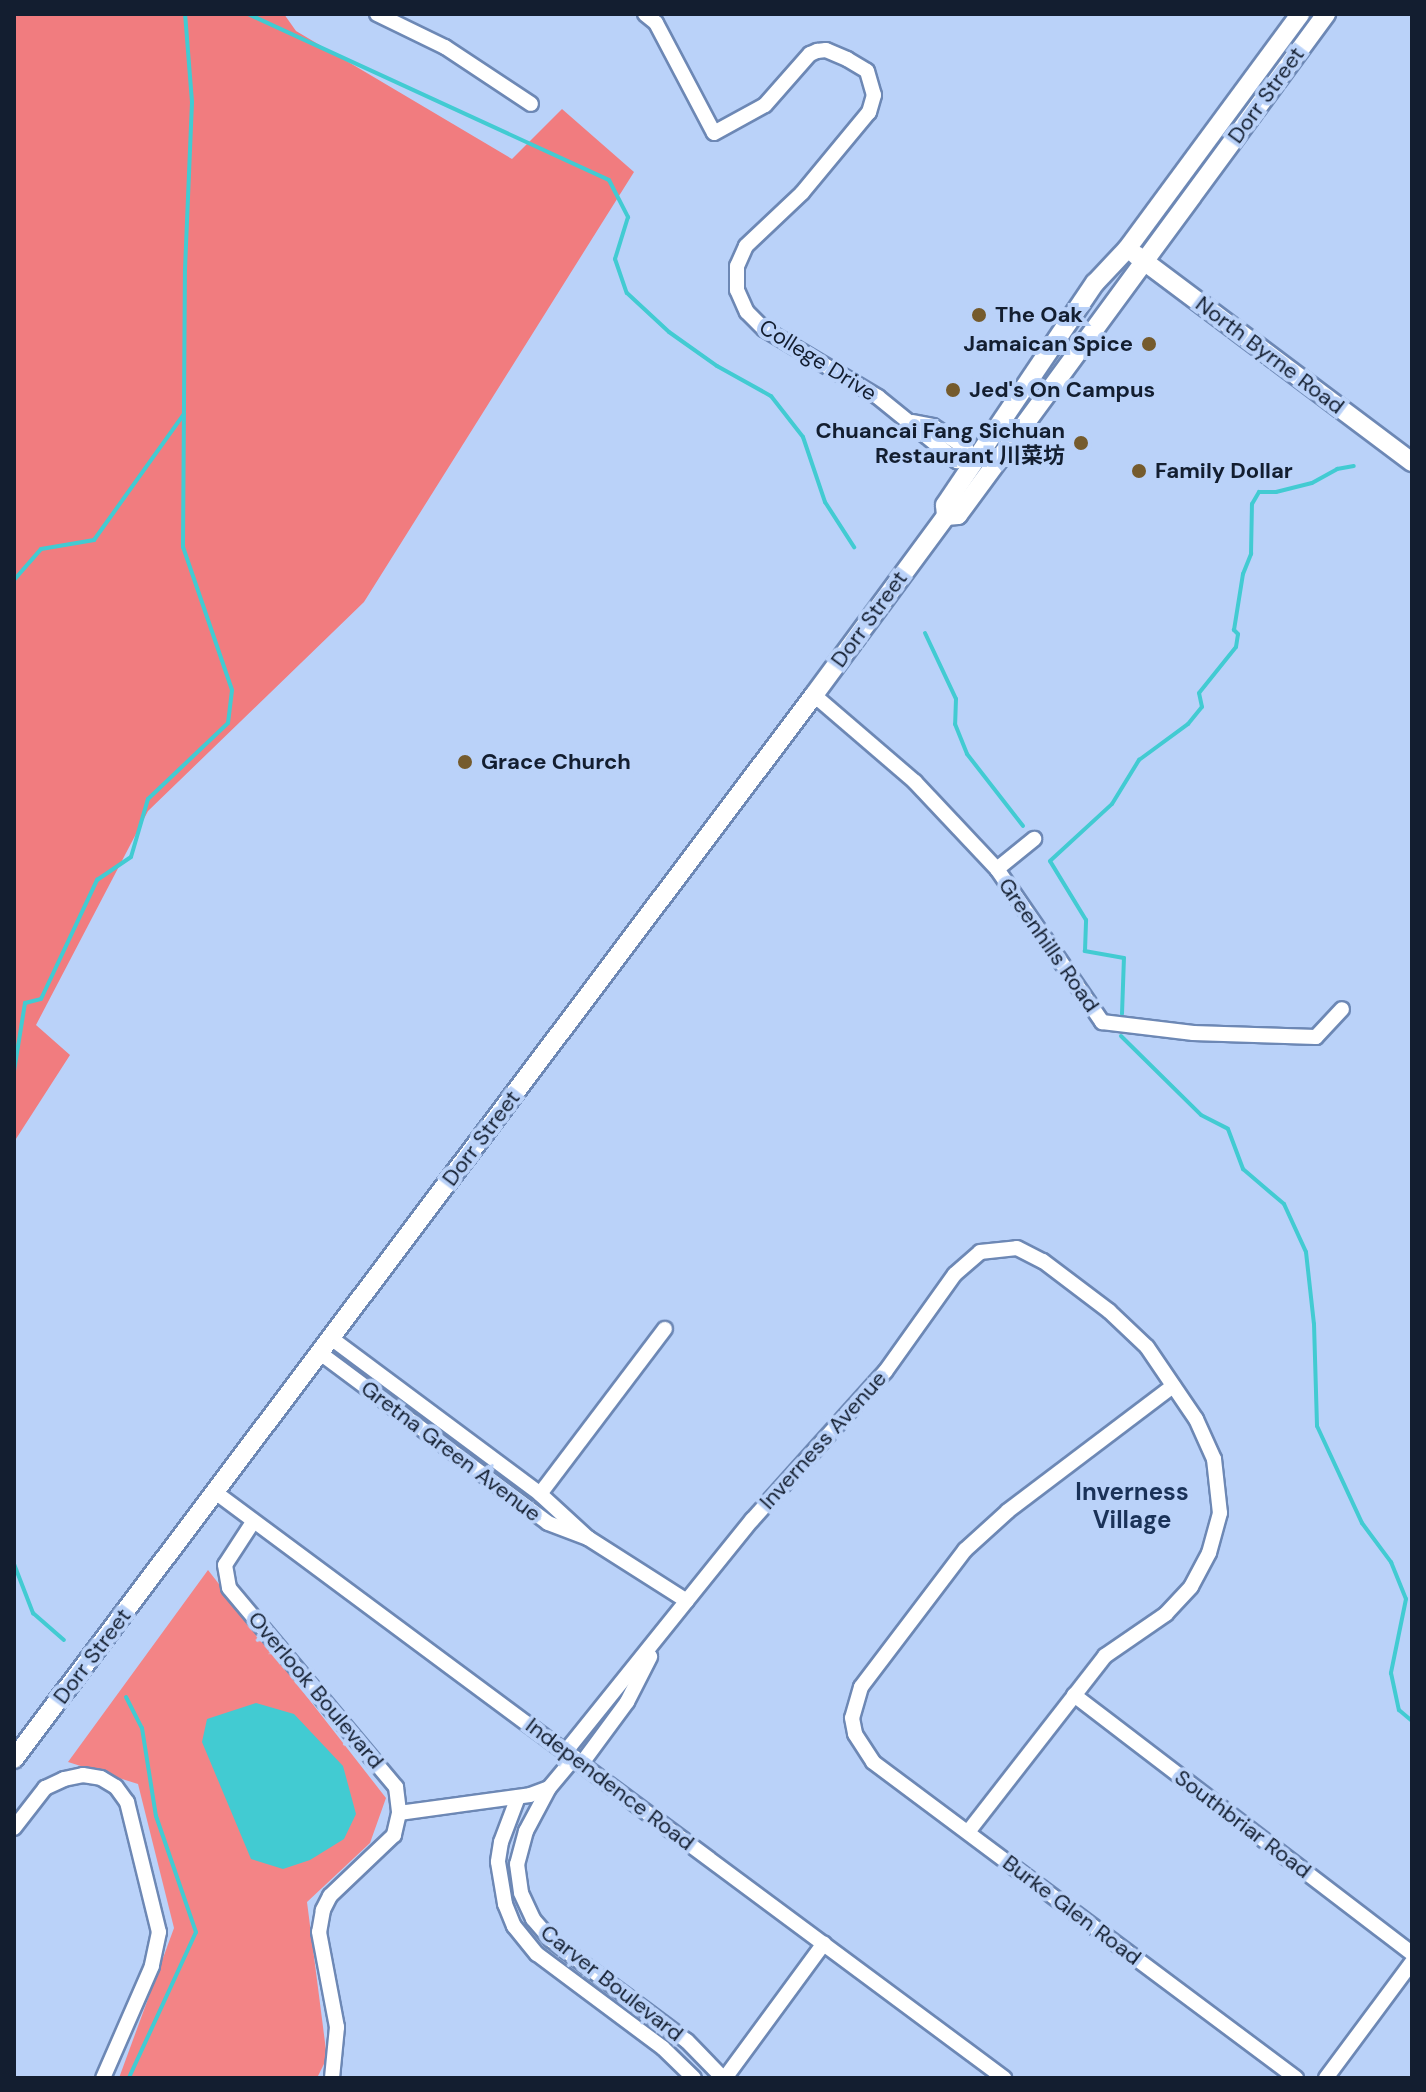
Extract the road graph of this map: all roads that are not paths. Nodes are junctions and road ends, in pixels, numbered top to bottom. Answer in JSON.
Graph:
{"nodes":[{"id":1,"x":377,"y":14,"type":"edge"},
{"id":2,"x":645,"y":14,"type":"edge"},
{"id":3,"x":1300,"y":14,"type":"edge"},
{"id":4,"x":1326,"y":14,"type":"edge"},
{"id":5,"x":531,"y":104,"type":"dead end"},
{"id":6,"x":1127,"y":249,"type":"junction"},
{"id":7,"x":1145,"y":262,"type":"junction"},
{"id":8,"x":970,"y":461,"type":"junction"},
{"id":9,"x":1412,"y":462,"type":"edge"},
{"id":10,"x":946,"y":516,"type":"junction"},
{"id":11,"x":814,"y":695,"type":"junction"},
{"id":12,"x":1034,"y":839,"type":"dead end"},
{"id":13,"x":997,"y":869,"type":"junction"},
{"id":14,"x":1342,"y":1009,"type":"dead end"},
{"id":15,"x":665,"y":1329,"type":"dead end"},
{"id":16,"x":326,"y":1346,"type":"junction"},
{"id":17,"x":1173,"y":1386,"type":"junction"},
{"id":18,"x":535,"y":1490,"type":"junction"},
{"id":19,"x":215,"y":1492,"type":"junction"},
{"id":20,"x":519,"y":1502,"type":"junction"},
{"id":21,"x":553,"y":1504,"type":"junction"},
{"id":22,"x":542,"y":1519,"type":"junction"},
{"id":23,"x":253,"y":1522,"type":"junction"},
{"id":24,"x":588,"y":1538,"type":"junction"},
{"id":25,"x":687,"y":1601,"type":"junction"},
{"id":26,"x":1074,"y":1695,"type":"junction"},
{"id":27,"x":574,"y":1757,"type":"junction"},
{"id":28,"x":14,"y":1759,"type":"edge"},
{"id":29,"x":549,"y":1788,"type":"junction"},
{"id":30,"x":518,"y":1797,"type":"junction"},
{"id":31,"x":399,"y":1813,"type":"junction"},
{"id":32,"x":14,"y":1828,"type":"edge"},
{"id":33,"x":968,"y":1832,"type":"junction"},
{"id":34,"x":824,"y":1943,"type":"junction"},
{"id":35,"x":1412,"y":1953,"type":"edge"},
{"id":36,"x":1412,"y":1962,"type":"edge"},
{"id":37,"x":103,"y":2078,"type":"edge"},
{"id":38,"x":332,"y":2078,"type":"edge"},
{"id":39,"x":694,"y":2078,"type":"edge"},
{"id":40,"x":724,"y":2078,"type":"edge"},
{"id":41,"x":1004,"y":2078,"type":"edge"},
{"id":42,"x":1296,"y":2078,"type":"edge"},
{"id":43,"x":1326,"y":2078,"type":"edge"}],
"edges":[{"from":1,"to":5,"type":"street"},
{"from":2,"to":8,"type":"street","name":"College Drive"},
{"from":3,"to":6,"type":"main road","name":"Dorr Street"},
{"from":4,"to":7,"type":"main road","name":"Dorr Street"},
{"from":6,"to":7,"type":"main road","name":"North Byrne Road"},
{"from":6,"to":8,"type":"main road","name":"Dorr Street"},
{"from":7,"to":9,"type":"main road","name":"North Byrne Road"},
{"from":7,"to":10,"type":"main road","name":"Dorr Street"},
{"from":8,"to":10,"type":"main road","name":"Dorr Street"},
{"from":10,"to":11,"type":"main road","name":"Dorr Street"},
{"from":11,"to":13,"type":"street","name":"Greenhills Road"},
{"from":11,"to":16,"type":"main road","name":"Dorr Street"},
{"from":12,"to":13,"type":"street"},
{"from":13,"to":14,"type":"street","name":"Greenhills Road"},
{"from":15,"to":18,"type":"street"},
{"from":16,"to":18,"type":"street","name":"Gretna Green Avenue"},
{"from":16,"to":19,"type":"main road","name":"Dorr Street"},
{"from":16,"to":20,"type":"street","name":"Gretna Green Avenue"},
{"from":17,"to":25,"type":"street","name":"Inverness Avenue"},
{"from":17,"to":26,"type":"street"},
{"from":17,"to":33,"type":"street","name":"Burke Glen Road"},
{"from":18,"to":20,"type":"street"},
{"from":18,"to":21,"type":"street","name":"Gretna Green Avenue"},
{"from":19,"to":23,"type":"street","name":"Independence Road"},
{"from":19,"to":28,"type":"main road","name":"Dorr Street"},
{"from":20,"to":22,"type":"street","name":"Gretna Green Avenue"},
{"from":21,"to":22,"type":"street"},
{"from":21,"to":24,"type":"street","name":"Gretna Green Avenue"},
{"from":22,"to":24,"type":"street","name":"Gretna Green Avenue"},
{"from":23,"to":27,"type":"street","name":"Independence Road"},
{"from":23,"to":31,"type":"street","name":"Overlook Boulevard"},
{"from":24,"to":25,"type":"street","name":"Gretna Green Avenue"},
{"from":25,"to":27,"type":"street","name":"Inverness Avenue"},
{"from":26,"to":33,"type":"street"},
{"from":26,"to":35,"type":"street","name":"Southbriar Road"},
{"from":27,"to":29,"type":"street","name":"Inverness Avenue"},
{"from":27,"to":34,"type":"street","name":"Independence Road"},
{"from":29,"to":30,"type":"street"},
{"from":29,"to":40,"type":"street","name":"Carver Boulevard"},
{"from":30,"to":31,"type":"street"},
{"from":30,"to":39,"type":"street","name":"Carver Boulevard"},
{"from":31,"to":38,"type":"street"},
{"from":32,"to":37,"type":"street"},
{"from":33,"to":42,"type":"street","name":"Burke Glen Road"},
{"from":34,"to":40,"type":"street"},
{"from":34,"to":41,"type":"street","name":"Independence Road"},
{"from":36,"to":43,"type":"street"}]}
